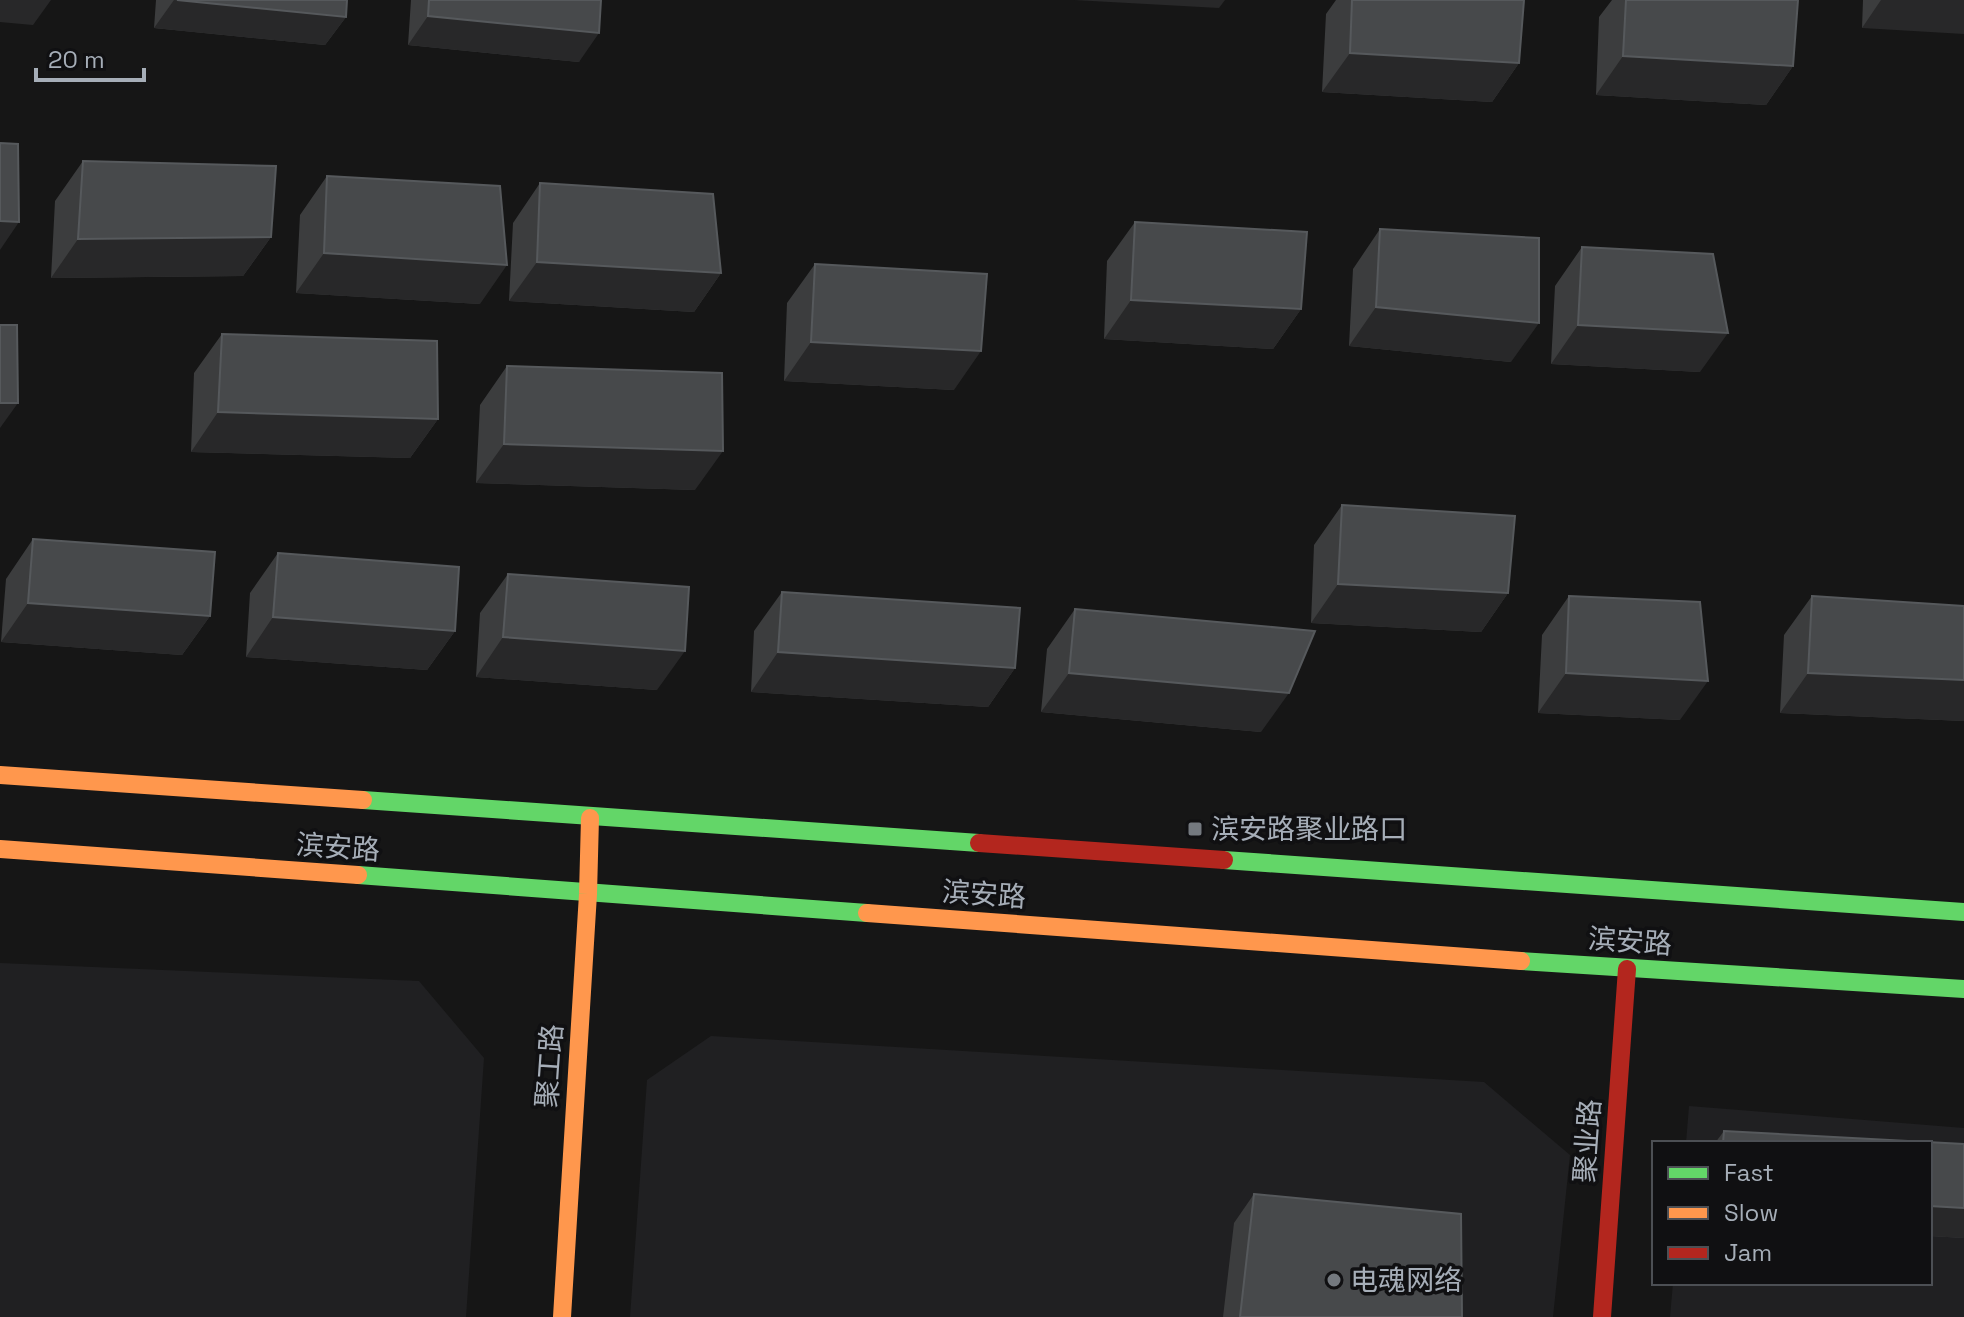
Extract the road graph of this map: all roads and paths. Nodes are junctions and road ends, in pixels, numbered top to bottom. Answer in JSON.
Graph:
{"nodes":[{"id":1,"x":0,"y":775,"type":"edge"},
{"id":2,"x":590,"y":818,"type":"junction"},
{"id":3,"x":0,"y":849,"type":"edge"},
{"id":4,"x":588,"y":894,"type":"junction"},
{"id":5,"x":1964,"y":912,"type":"edge"},
{"id":6,"x":1627,"y":969,"type":"junction"},
{"id":7,"x":1964,"y":989,"type":"edge"},
{"id":8,"x":562,"y":1317,"type":"edge"},
{"id":9,"x":1602,"y":1317,"type":"edge"}],
"edges":[{"from":1,"to":2,"type":"main road","name":"滨安路"},
{"from":2,"to":4,"type":"main road","name":"聚工路"},
{"from":2,"to":5,"type":"main road","name":"滨安路"},
{"from":3,"to":4,"type":"main road","name":"滨安路"},
{"from":4,"to":6,"type":"main road","name":"滨安路"},
{"from":4,"to":8,"type":"main road","name":"聚工路"},
{"from":6,"to":7,"type":"main road","name":"滨安路"},
{"from":6,"to":9,"type":"main road","name":"聚业路"}]}
